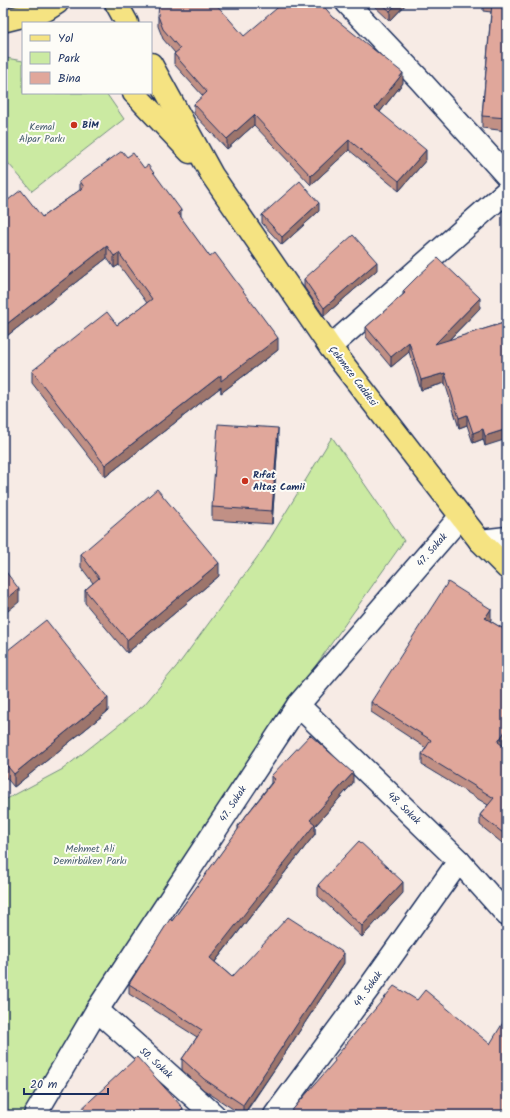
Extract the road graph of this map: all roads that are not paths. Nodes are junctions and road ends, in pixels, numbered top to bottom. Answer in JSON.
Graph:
{"nodes":[{"id":1,"x":57,"y":3,"type":"edge"},
{"id":2,"x":116,"y":3,"type":"edge"},
{"id":3,"x":346,"y":3,"type":"edge"},
{"id":4,"x":9,"y":22,"type":"edge"},
{"id":5,"x":126,"y":22,"type":"edge"},
{"id":6,"x":152,"y":66,"type":"edge"},
{"id":7,"x":135,"y":94,"type":"edge"},
{"id":8,"x":212,"y":175,"type":"junction"},
{"id":9,"x":506,"y":190,"type":"edge"},
{"id":10,"x":330,"y":347,"type":"junction"},
{"id":11,"x":461,"y":516,"type":"junction"},
{"id":12,"x":507,"y":538,"type":"edge"},
{"id":13,"x":480,"y":541,"type":"junction"},
{"id":14,"x":507,"y":568,"type":"edge"},
{"id":15,"x":298,"y":705,"type":"junction"},
{"id":16,"x":459,"y":861,"type":"junction"},
{"id":17,"x":507,"y":915,"type":"edge"},
{"id":18,"x":97,"y":1010,"type":"junction"},
{"id":19,"x":35,"y":1115,"type":"edge"},
{"id":20,"x":214,"y":1115,"type":"edge"},
{"id":21,"x":275,"y":1115,"type":"edge"}],
"edges":[{"from":1,"to":4,"type":"main road"},
{"from":2,"to":5,"type":"main road"},
{"from":3,"to":9,"type":"street"},
{"from":6,"to":8,"type":"main road","name":"Çekmece Caddesi"},
{"from":7,"to":8,"type":"main road","name":"Çekmece Caddesi"},
{"from":8,"to":10,"type":"main road","name":"Çekmece Caddesi"},
{"from":9,"to":10,"type":"street"},
{"from":10,"to":11,"type":"main road","name":"Çekmece Caddesi"},
{"from":11,"to":13,"type":"main road","name":"Çekmece Caddesi"},
{"from":11,"to":15,"type":"street","name":"47. Sokak"},
{"from":12,"to":13,"type":"street"},
{"from":13,"to":14,"type":"main road","name":"Çekmece Caddesi"},
{"from":15,"to":16,"type":"street","name":"48. Sokak"},
{"from":15,"to":18,"type":"street","name":"47. Sokak"},
{"from":16,"to":17,"type":"street","name":"48. Sokak"},
{"from":16,"to":21,"type":"street","name":"49. Sokak"},
{"from":18,"to":19,"type":"street","name":"47. Sokak"},
{"from":18,"to":20,"type":"street","name":"50. Sokak"}]}
